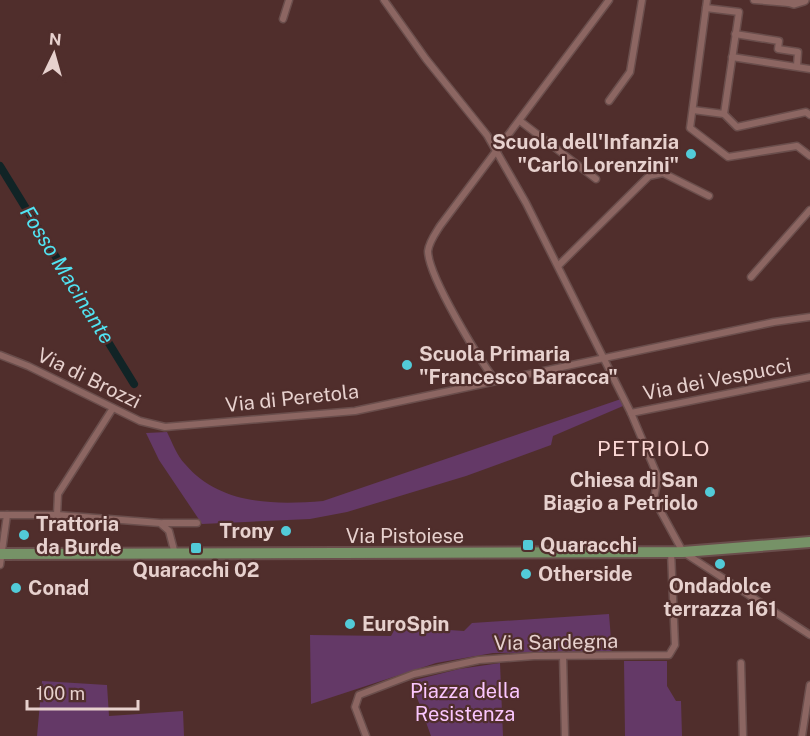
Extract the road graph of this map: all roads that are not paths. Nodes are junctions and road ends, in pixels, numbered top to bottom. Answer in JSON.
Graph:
{"nodes":[{"id":1,"x":289,"y":0,"type":"edge"},
{"id":2,"x":384,"y":0,"type":"edge"},
{"id":3,"x":609,"y":0,"type":"edge"},
{"id":4,"x":642,"y":0,"type":"edge"},
{"id":5,"x":707,"y":0,"type":"edge"},
{"id":6,"x":754,"y":0,"type":"edge"},
{"id":7,"x":798,"y":2,"type":"edge"},
{"id":8,"x":706,"y":8,"type":"junction"},
{"id":9,"x":283,"y":19,"type":"dead end"},
{"id":10,"x":735,"y":34,"type":"junction"},
{"id":11,"x":732,"y":57,"type":"junction"},
{"id":12,"x":797,"y":66,"type":"junction"},
{"id":13,"x":810,"y":69,"type":"edge"},
{"id":14,"x":609,"y":100,"type":"dead end"},
{"id":15,"x":693,"y":110,"type":"junction"},
{"id":16,"x":724,"y":114,"type":"junction"},
{"id":17,"x":810,"y":115,"type":"edge"},
{"id":18,"x":520,"y":121,"type":"junction"},
{"id":19,"x":496,"y":150,"type":"junction"},
{"id":20,"x":810,"y":156,"type":"edge"},
{"id":21,"x":596,"y":179,"type":"dead end"},
{"id":22,"x":709,"y":196,"type":"dead end"},
{"id":23,"x":810,"y":210,"type":"edge"},
{"id":24,"x":559,"y":265,"type":"junction"},
{"id":25,"x":751,"y":277,"type":"dead end"},
{"id":26,"x":810,"y":317,"type":"edge"},
{"id":27,"x":0,"y":355,"type":"edge"},
{"id":28,"x":606,"y":358,"type":"junction"},
{"id":29,"x":810,"y":377,"type":"edge"},
{"id":30,"x":495,"y":380,"type":"junction"},
{"id":31,"x":113,"y":408,"type":"junction"},
{"id":32,"x":631,"y":413,"type":"junction"},
{"id":33,"x":165,"y":427,"type":"joint"},
{"id":34,"x":3,"y":515,"type":"edge"},
{"id":35,"x":57,"y":515,"type":"junction"},
{"id":36,"x":197,"y":523,"type":"dead end"},
{"id":37,"x":163,"y":524,"type":"junction"},
{"id":38,"x":810,"y":542,"type":"edge"},
{"id":39,"x":671,"y":552,"type":"junction"},
{"id":40,"x":683,"y":552,"type":"junction"},
{"id":41,"x":0,"y":554,"type":"edge"},
{"id":42,"x":175,"y":554,"type":"junction"},
{"id":43,"x":0,"y":565,"type":"edge"},
{"id":44,"x":810,"y":635,"type":"edge"},
{"id":45,"x":563,"y":656,"type":"junction"},
{"id":46,"x":741,"y":663,"type":"dead end"},
{"id":47,"x":810,"y":685,"type":"edge"},
{"id":48,"x":366,"y":736,"type":"edge"},
{"id":49,"x":565,"y":736,"type":"edge"},
{"id":50,"x":743,"y":736,"type":"edge"},
{"id":51,"x":802,"y":736,"type":"edge"}],
"edges":[{"from":1,"to":9,"type":"street"},
{"from":2,"to":19,"type":"street"},
{"from":3,"to":18,"type":"street"},
{"from":4,"to":14,"type":"street"},
{"from":5,"to":8,"type":"street"},
{"from":6,"to":7,"type":"street"},
{"from":8,"to":10,"type":"street"},
{"from":8,"to":15,"type":"street"},
{"from":10,"to":11,"type":"street"},
{"from":10,"to":12,"type":"street"},
{"from":11,"to":12,"type":"street"},
{"from":11,"to":16,"type":"street"},
{"from":12,"to":13,"type":"street"},
{"from":15,"to":16,"type":"street"},
{"from":15,"to":20,"type":"street"},
{"from":16,"to":17,"type":"street"},
{"from":18,"to":19,"type":"street"},
{"from":18,"to":21,"type":"street"},
{"from":19,"to":24,"type":"street"},
{"from":19,"to":30,"type":"street"},
{"from":22,"to":24,"type":"street"},
{"from":23,"to":25,"type":"street"},
{"from":24,"to":28,"type":"street"},
{"from":26,"to":28,"type":"street","name":"Via di Peretola"},
{"from":27,"to":31,"type":"street","name":"Via di Brozzi"},
{"from":28,"to":30,"type":"street","name":"Via di Peretola"},
{"from":28,"to":32,"type":"street"},
{"from":29,"to":32,"type":"street","name":"Via dei Vespucci"},
{"from":30,"to":33,"type":"street","name":"Via di Peretola"},
{"from":31,"to":33,"type":"street","name":"Via di Brozzi"},
{"from":31,"to":35,"type":"street"},
{"from":32,"to":40,"type":"street"},
{"from":34,"to":35,"type":"street"},
{"from":34,"to":41,"type":"street"},
{"from":35,"to":37,"type":"street"},
{"from":36,"to":37,"type":"street"},
{"from":37,"to":42,"type":"street"},
{"from":38,"to":40,"type":"main road","name":"Via Pistoiese"},
{"from":39,"to":40,"type":"main road","name":"Via Pistoiese"},
{"from":39,"to":42,"type":"main road","name":"Via Pistoiese"},
{"from":39,"to":45,"type":"street","name":"Via Sardegna"},
{"from":40,"to":44,"type":"street"},
{"from":41,"to":42,"type":"main road","name":"Via Pistoiese"},
{"from":41,"to":43,"type":"street"},
{"from":45,"to":48,"type":"street","name":"Via Sardegna"},
{"from":45,"to":49,"type":"street"},
{"from":46,"to":50,"type":"street"},
{"from":47,"to":51,"type":"street"}]}
